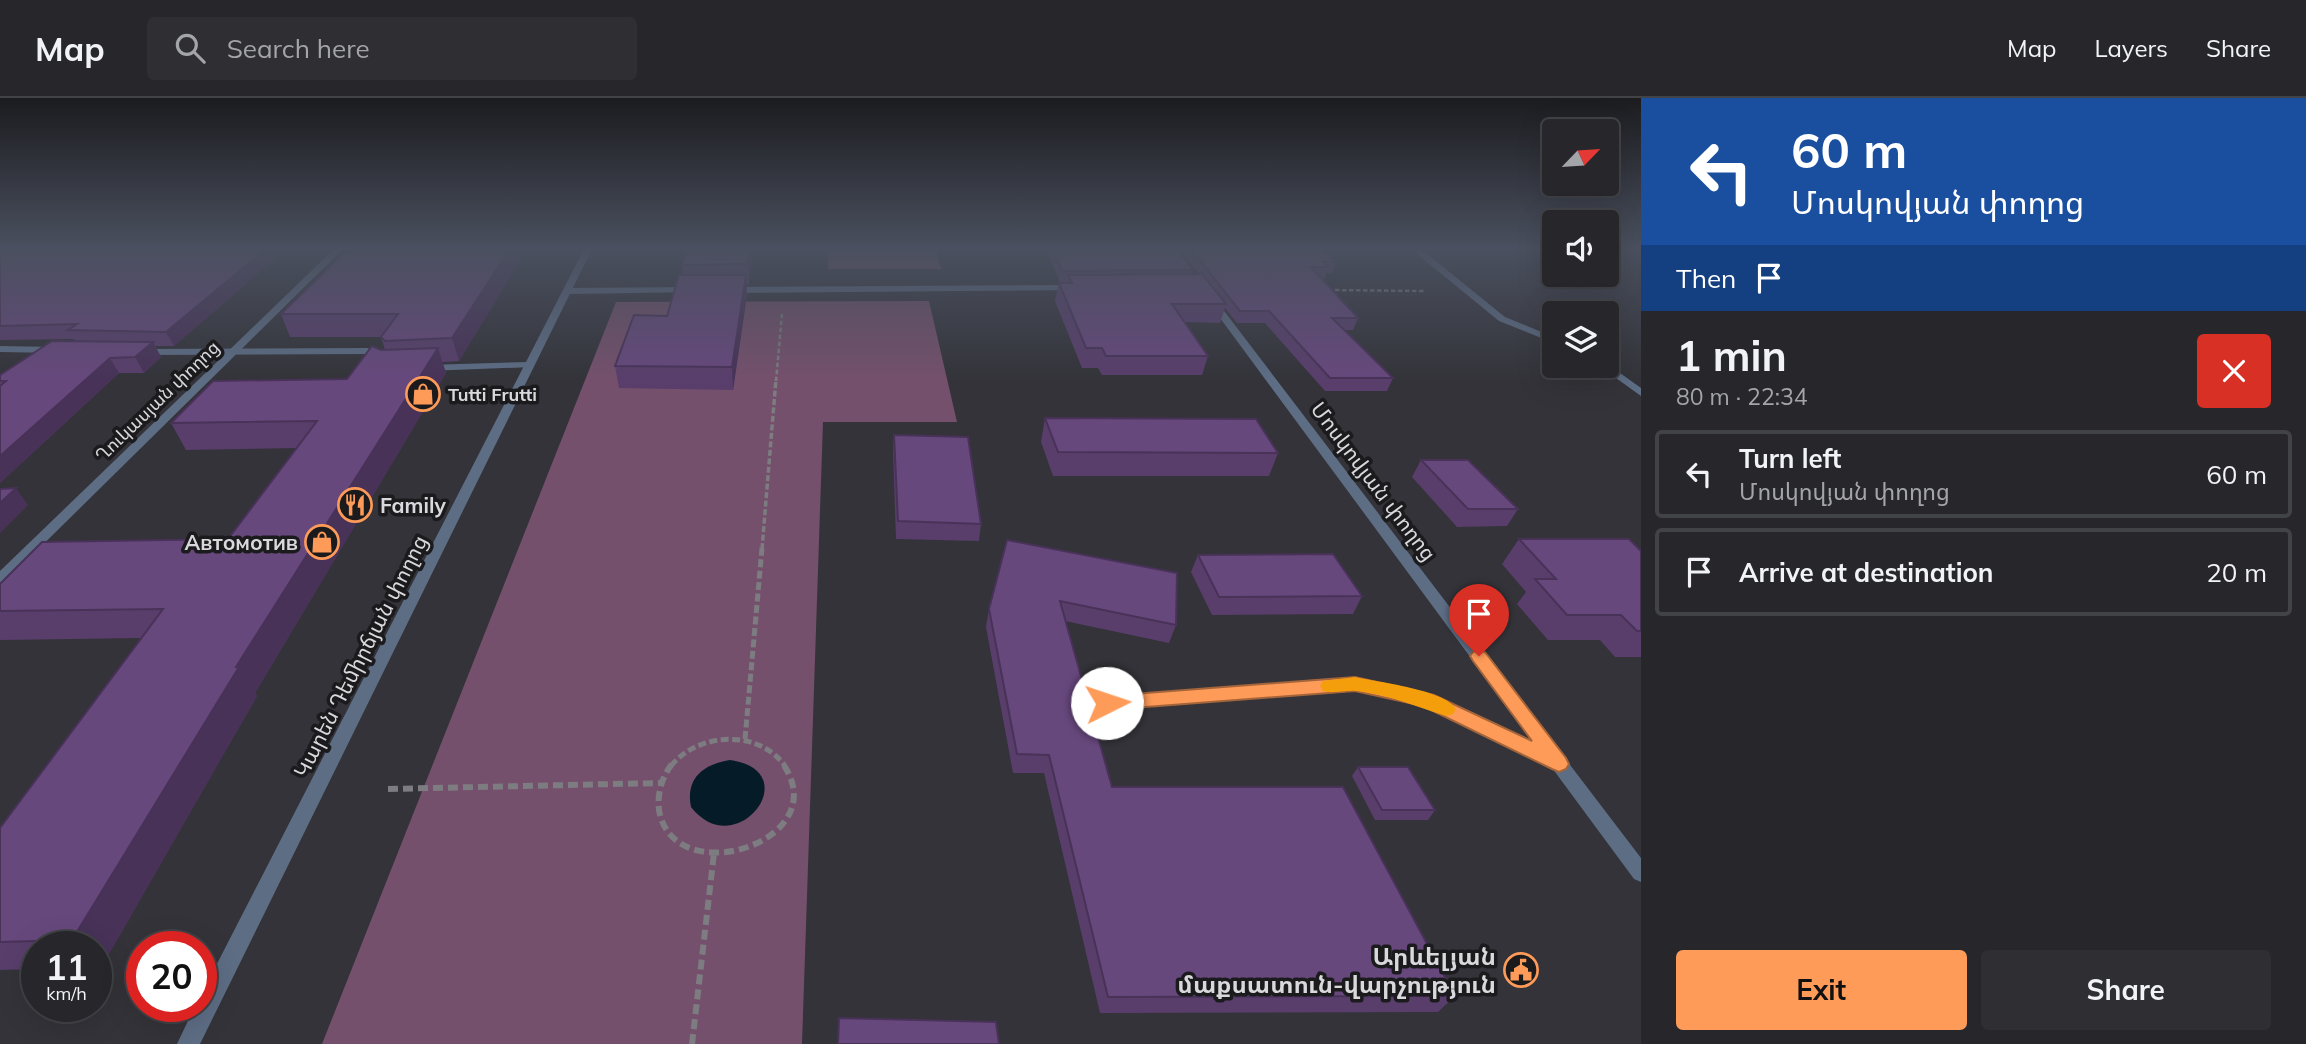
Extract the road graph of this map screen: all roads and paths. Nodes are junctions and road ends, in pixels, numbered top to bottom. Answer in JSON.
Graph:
{"nodes":[{"id":1,"x":294,"y":293,"type":"edge"},
{"id":2,"x":566,"y":293,"type":"edge"},
{"id":3,"x":785,"y":293,"type":"edge"},
{"id":4,"x":1207,"y":293,"type":"edge"},
{"id":5,"x":1470,"y":293,"type":"edge"},
{"id":6,"x":1542,"y":335,"type":"edge"},
{"id":7,"x":0,"y":349,"type":"edge"},
{"id":8,"x":68,"y":351,"type":"edge"},
{"id":9,"x":123,"y":351,"type":"edge"},
{"id":10,"x":232,"y":353,"type":"junction"},
{"id":11,"x":529,"y":365,"type":"junction"},
{"id":12,"x":415,"y":368,"type":"edge"},
{"id":13,"x":390,"y":369,"type":"edge"},
{"id":14,"x":1619,"y":376,"type":"edge"},
{"id":15,"x":1641,"y":393,"type":"edge"},
{"id":16,"x":0,"y":579,"type":"edge"},
{"id":17,"x":1107,"y":703,"type":"dead end"},
{"id":18,"x":745,"y":738,"type":"junction"},
{"id":19,"x":1559,"y":764,"type":"junction"},
{"id":20,"x":660,"y":783,"type":"junction"},
{"id":21,"x":388,"y":789,"type":"dead end"},
{"id":22,"x":713,"y":853,"type":"junction"},
{"id":23,"x":1641,"y":873,"type":"edge"},
{"id":24,"x":188,"y":1044,"type":"edge"},
{"id":25,"x":692,"y":1044,"type":"edge"}],
"edges":[{"from":1,"to":10,"type":"street","name":"Ղուկասյան փողոց"},
{"from":2,"to":11,"type":"street","name":"Կարեն Դեմիրճյան փողոց"},
{"from":3,"to":18,"type":"path"},
{"from":4,"to":19,"type":"street","name":"Մոսկովյան փողոց"},
{"from":5,"to":6,"type":"street"},
{"from":7,"to":8,"type":"street"},
{"from":9,"to":10,"type":"street"},
{"from":10,"to":13,"type":"street"},
{"from":10,"to":16,"type":"street","name":"Ղուկասյան փողոց"},
{"from":11,"to":12,"type":"street"},
{"from":11,"to":24,"type":"street","name":"Կարեն Դեմիրճյան փողոց"},
{"from":14,"to":15,"type":"street"},
{"from":17,"to":19,"type":"street"},
{"from":18,"to":20,"type":"path"},
{"from":18,"to":22,"type":"path"},
{"from":19,"to":23,"type":"street","name":"Մոսկովյան փողոց"},
{"from":20,"to":21,"type":"path"},
{"from":20,"to":22,"type":"path"},
{"from":22,"to":25,"type":"path"}]}
